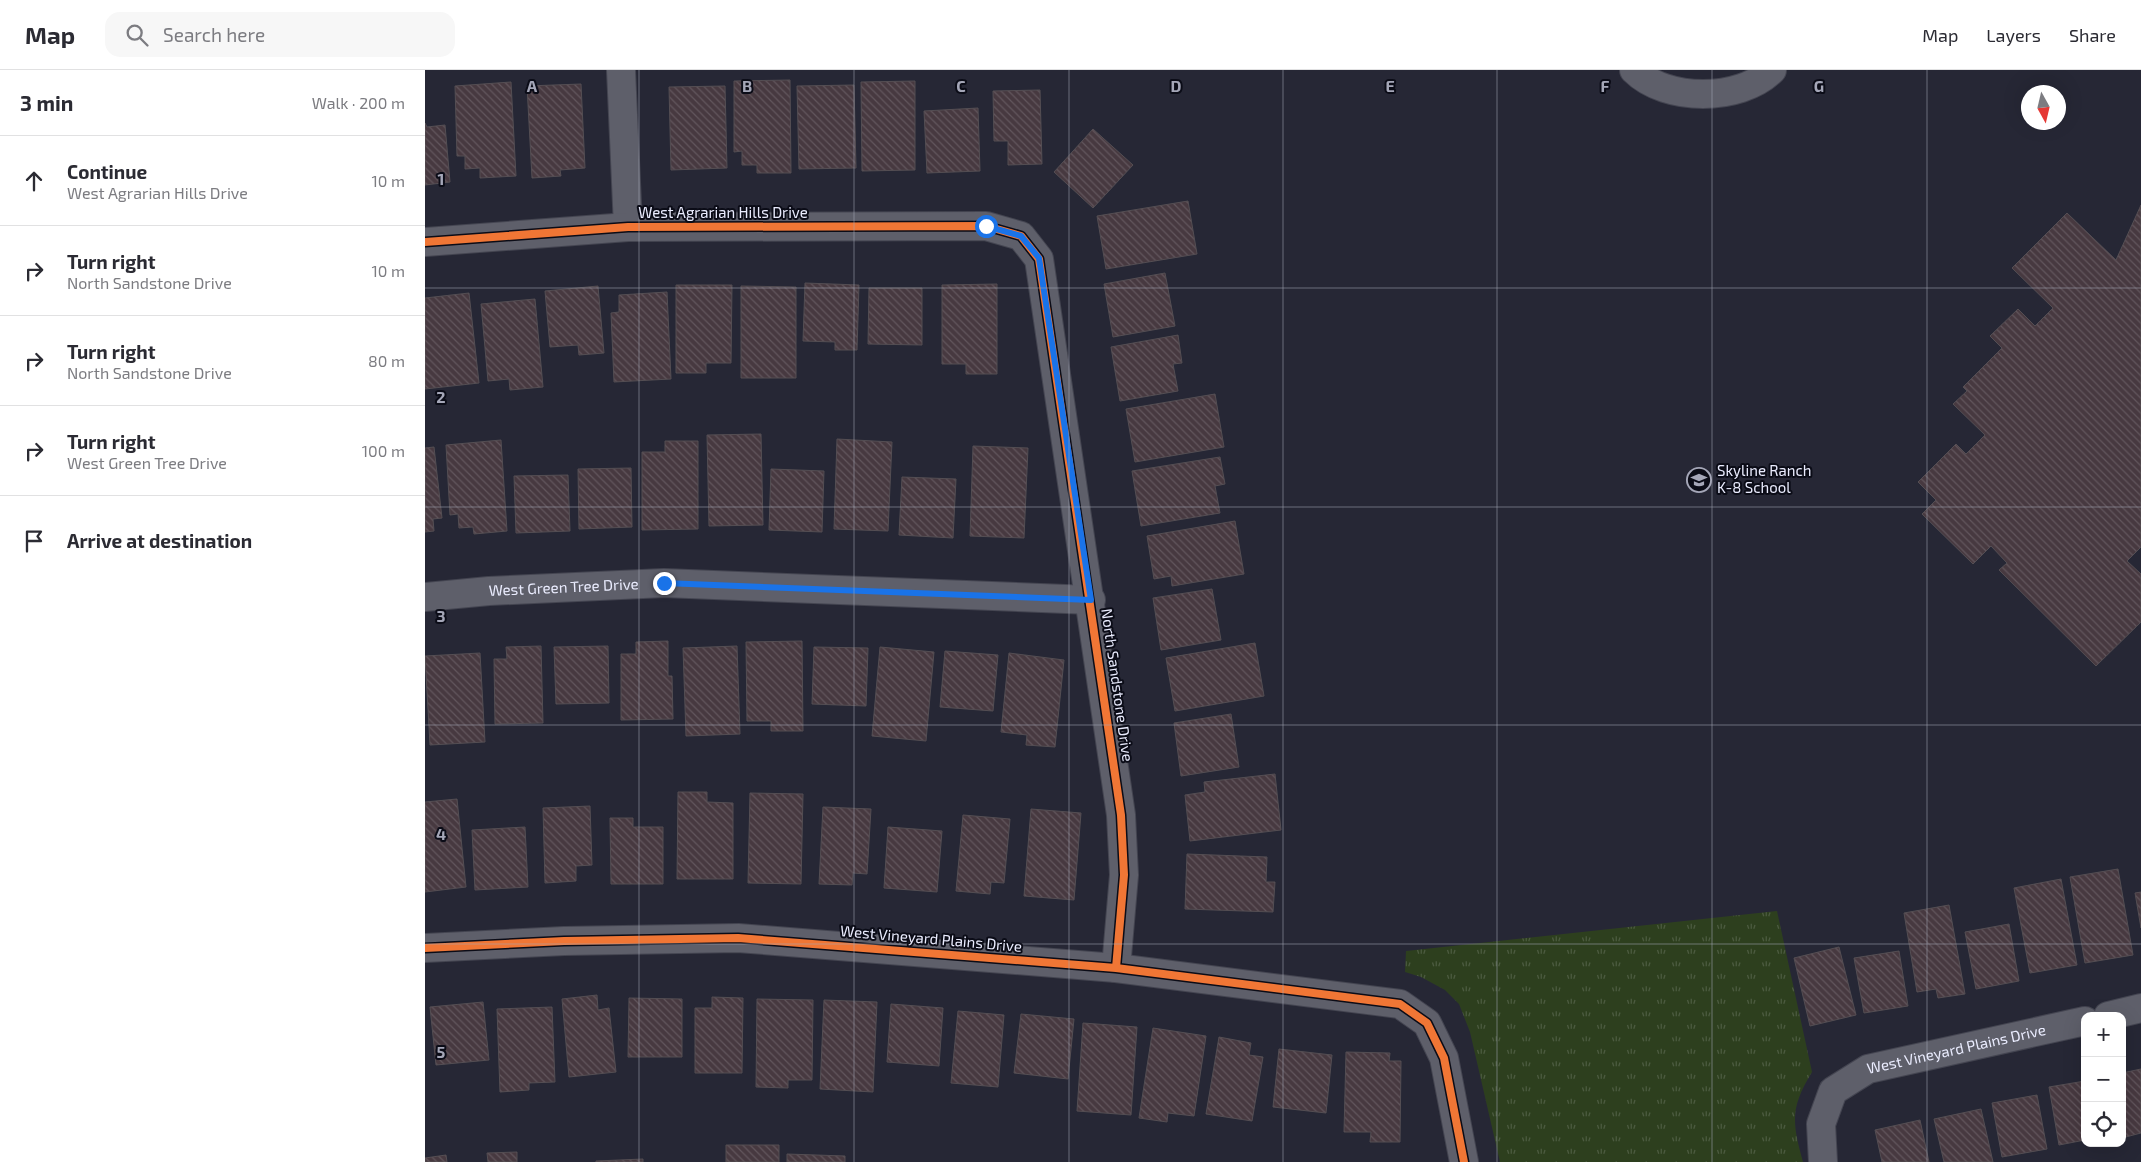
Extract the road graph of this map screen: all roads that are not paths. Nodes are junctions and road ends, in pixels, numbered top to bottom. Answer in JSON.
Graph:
{"nodes":[{"id":1,"x":621,"y":70,"type":"edge"},
{"id":2,"x":1634,"y":70,"type":"edge"},
{"id":3,"x":1772,"y":70,"type":"edge"},
{"id":4,"x":628,"y":227,"type":"junction"},
{"id":5,"x":1021,"y":236,"type":"joint"},
{"id":6,"x":425,"y":242,"type":"edge"},
{"id":7,"x":425,"y":597,"type":"edge"},
{"id":8,"x":1091,"y":600,"type":"junction"},
{"id":9,"x":425,"y":948,"type":"edge"},
{"id":10,"x":1116,"y":968,"type":"junction"},
{"id":11,"x":2141,"y":1008,"type":"edge"},
{"id":12,"x":2124,"y":1012,"type":"edge"},
{"id":13,"x":2081,"y":1022,"type":"edge"},
{"id":14,"x":1464,"y":1162,"type":"edge"},
{"id":15,"x":1823,"y":1162,"type":"edge"}],
"edges":[{"from":1,"to":4,"type":"street"},
{"from":2,"to":3,"type":"street"},
{"from":4,"to":5,"type":"street","name":"West Agrarian Hills Drive"},
{"from":4,"to":6,"type":"street","name":"West Agrarian Hills Drive"},
{"from":5,"to":8,"type":"street","name":"North Sandstone Drive"},
{"from":7,"to":8,"type":"street","name":"West Green Tree Drive"},
{"from":8,"to":10,"type":"street","name":"North Sandstone Drive"},
{"from":9,"to":10,"type":"street","name":"West Vineyard Plains Drive"},
{"from":10,"to":14,"type":"street","name":"West Vineyard Plains Drive"},
{"from":11,"to":12,"type":"street"},
{"from":13,"to":15,"type":"street","name":"West Vineyard Plains Drive"}]}
